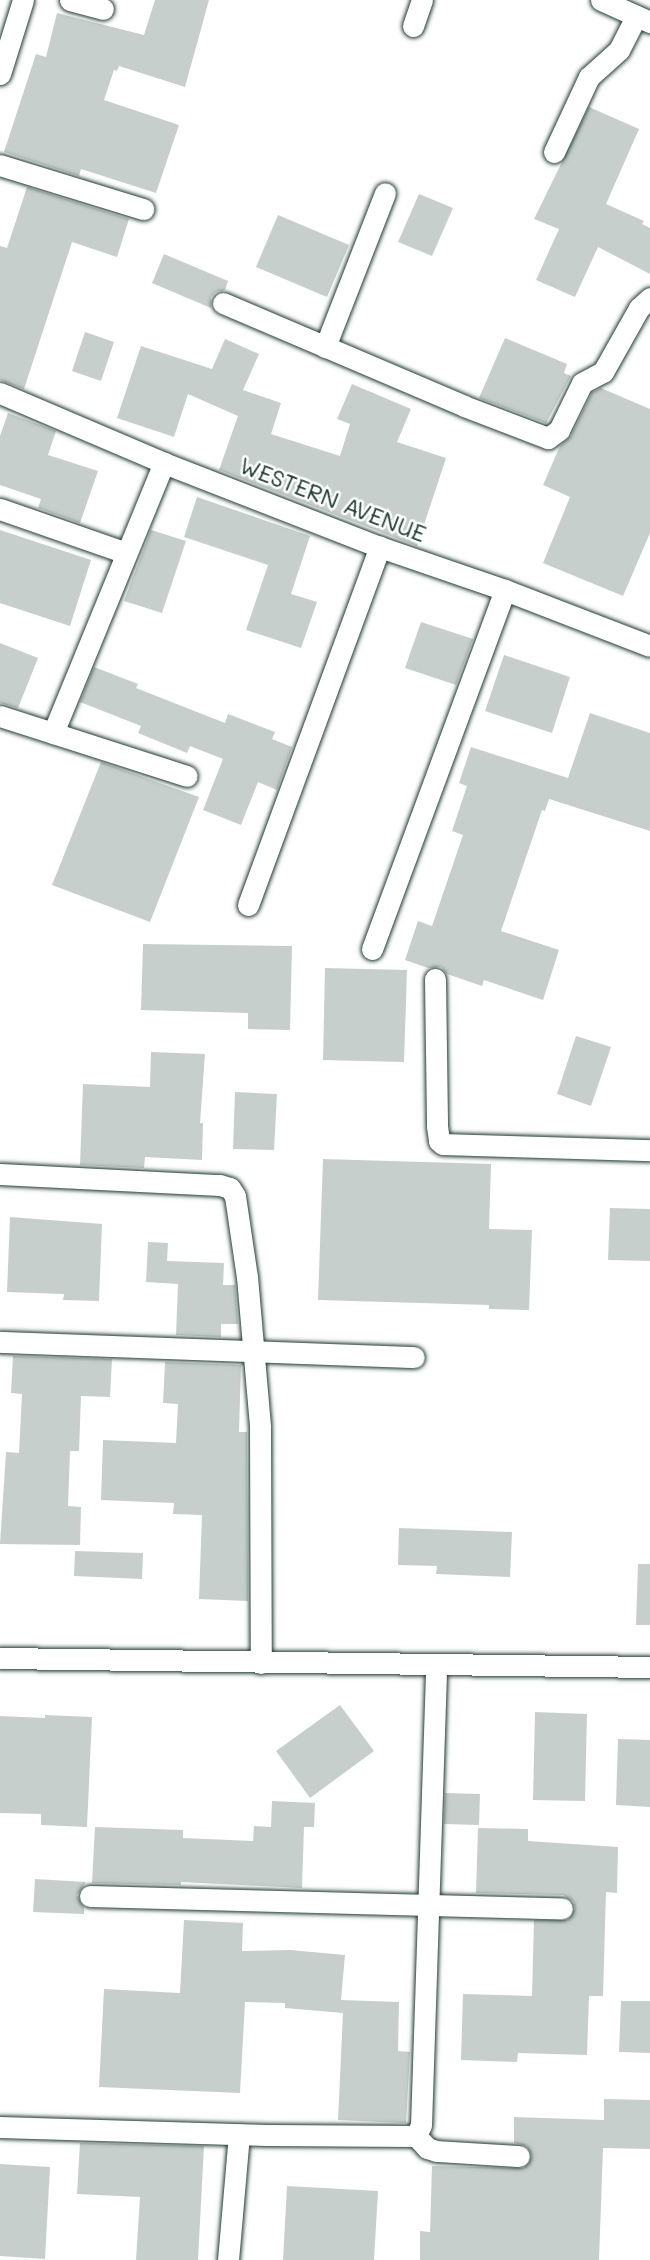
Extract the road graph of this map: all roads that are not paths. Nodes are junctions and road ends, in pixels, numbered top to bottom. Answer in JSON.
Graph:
{"nodes":[{"id":1,"x":23,"y":0,"type":"edge"},
{"id":2,"x":70,"y":0,"type":"edge"},
{"id":3,"x":422,"y":0,"type":"edge"},
{"id":4,"x":601,"y":0,"type":"edge"},
{"id":5,"x":103,"y":9,"type":"dead end"},
{"id":6,"x":643,"y":19,"type":"edge"},
{"id":7,"x":413,"y":26,"type":"dead end"},
{"id":8,"x":0,"y":74,"type":"edge"},
{"id":9,"x":554,"y":152,"type":"dead end"},
{"id":10,"x":0,"y":165,"type":"edge"},
{"id":11,"x":385,"y":193,"type":"dead end"},
{"id":12,"x":143,"y":209,"type":"dead end"},
{"id":13,"x":650,"y":298,"type":"edge"},
{"id":14,"x":223,"y":303,"type":"dead end"},
{"id":15,"x":325,"y":347,"type":"junction"},
{"id":16,"x":0,"y":393,"type":"edge"},
{"id":17,"x":164,"y":463,"type":"junction"},
{"id":18,"x":0,"y":509,"type":"edge"},
{"id":19,"x":380,"y":547,"type":"junction"},
{"id":20,"x":126,"y":553,"type":"junction"},
{"id":21,"x":505,"y":590,"type":"junction"},
{"id":22,"x":650,"y":646,"type":"edge"},
{"id":23,"x":0,"y":716,"type":"edge"},
{"id":24,"x":53,"y":733,"type":"junction"},
{"id":25,"x":187,"y":776,"type":"dead end"},
{"id":26,"x":248,"y":905,"type":"dead end"},
{"id":27,"x":372,"y":949,"type":"dead end"},
{"id":28,"x":435,"y":979,"type":"dead end"},
{"id":29,"x":650,"y":1150,"type":"edge"},
{"id":30,"x":0,"y":1174,"type":"edge"},
{"id":31,"x":0,"y":1342,"type":"edge"},
{"id":32,"x":255,"y":1351,"type":"junction"},
{"id":33,"x":414,"y":1357,"type":"dead end"},
{"id":34,"x":0,"y":1658,"type":"edge"},
{"id":35,"x":261,"y":1663,"type":"junction"},
{"id":36,"x":436,"y":1666,"type":"junction"},
{"id":37,"x":650,"y":1667,"type":"edge"},
{"id":38,"x":90,"y":1896,"type":"dead end"},
{"id":39,"x":429,"y":1905,"type":"junction"},
{"id":40,"x":562,"y":1908,"type":"dead end"},
{"id":41,"x":0,"y":2127,"type":"edge"},
{"id":42,"x":239,"y":2134,"type":"junction"},
{"id":43,"x":416,"y":2136,"type":"junction"},
{"id":44,"x":519,"y":2156,"type":"dead end"},
{"id":45,"x":228,"y":2260,"type":"edge"}],
"edges":[{"from":1,"to":8,"type":"street"},
{"from":2,"to":5,"type":"street"},
{"from":3,"to":7,"type":"street"},
{"from":4,"to":6,"type":"street"},
{"from":6,"to":9,"type":"street"},
{"from":10,"to":12,"type":"street"},
{"from":11,"to":15,"type":"street"},
{"from":13,"to":15,"type":"street"},
{"from":14,"to":15,"type":"street"},
{"from":16,"to":17,"type":"street","name":"WESTERN AVENUE"},
{"from":17,"to":19,"type":"street","name":"WESTERN AVENUE"},
{"from":17,"to":20,"type":"street"},
{"from":18,"to":20,"type":"street"},
{"from":19,"to":21,"type":"street","name":"WESTERN AVENUE"},
{"from":19,"to":26,"type":"street"},
{"from":20,"to":24,"type":"street"},
{"from":21,"to":22,"type":"street","name":"WESTERN AVENUE"},
{"from":21,"to":27,"type":"street"},
{"from":23,"to":24,"type":"street"},
{"from":24,"to":25,"type":"street"},
{"from":28,"to":29,"type":"street"},
{"from":30,"to":32,"type":"street"},
{"from":31,"to":32,"type":"street"},
{"from":32,"to":33,"type":"street"},
{"from":32,"to":35,"type":"street"},
{"from":34,"to":35,"type":"street"},
{"from":35,"to":36,"type":"street"},
{"from":36,"to":37,"type":"street"},
{"from":36,"to":39,"type":"street"},
{"from":38,"to":39,"type":"street"},
{"from":39,"to":40,"type":"street"},
{"from":39,"to":43,"type":"street"},
{"from":41,"to":42,"type":"street"},
{"from":42,"to":43,"type":"street"},
{"from":42,"to":45,"type":"street"},
{"from":43,"to":44,"type":"street"}]}
